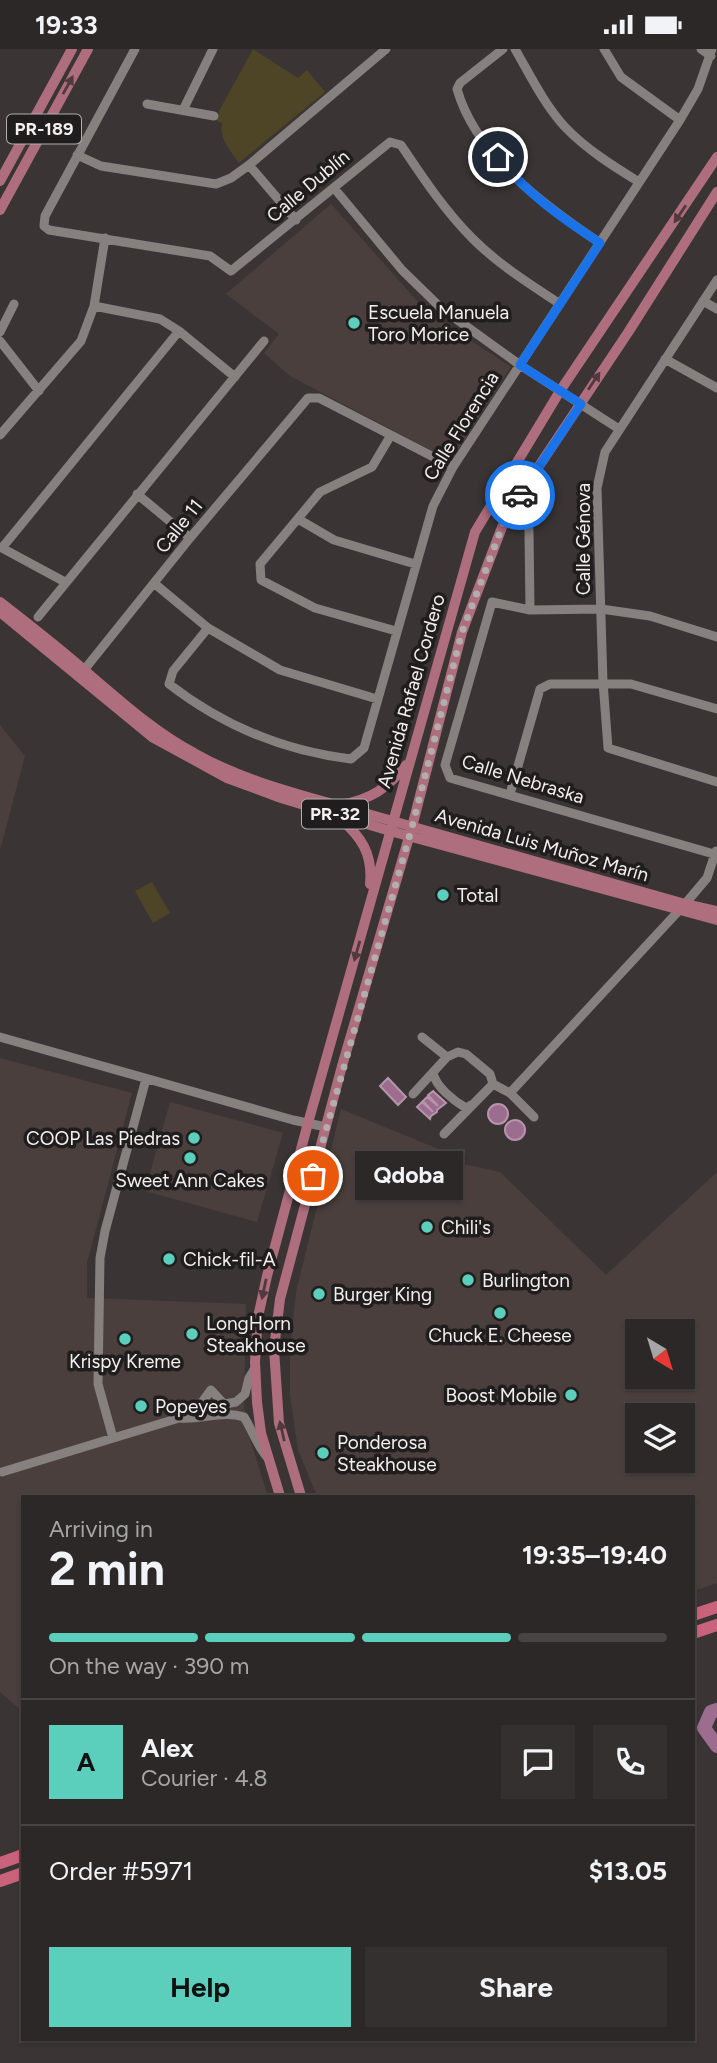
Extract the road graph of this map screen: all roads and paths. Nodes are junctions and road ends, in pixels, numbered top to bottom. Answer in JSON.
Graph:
{"nodes":[{"id":1,"x":72,"y":49,"type":"edge"},
{"id":2,"x":88,"y":49,"type":"edge"},
{"id":3,"x":135,"y":49,"type":"edge"},
{"id":4,"x":386,"y":49,"type":"edge"},
{"id":5,"x":503,"y":49,"type":"edge"},
{"id":6,"x":515,"y":49,"type":"edge"},
{"id":7,"x":604,"y":49,"type":"edge"},
{"id":8,"x":701,"y":49,"type":"edge"},
{"id":9,"x":208,"y":51,"type":"edge"},
{"id":10,"x":711,"y":52,"type":"edge"},
{"id":11,"x":148,"y":104,"type":"dead end"},
{"id":12,"x":183,"y":110,"type":"junction"},
{"id":13,"x":214,"y":116,"type":"dead end"},
{"id":14,"x":680,"y":120,"type":"junction"},
{"id":15,"x":77,"y":155,"type":"junction"},
{"id":16,"x":717,"y":157,"type":"edge"},
{"id":17,"x":249,"y":165,"type":"junction"},
{"id":18,"x":0,"y":181,"type":"edge"},
{"id":19,"x":639,"y":182,"type":"junction"},
{"id":20,"x":334,"y":188,"type":"junction"},
{"id":21,"x":717,"y":193,"type":"edge"},
{"id":22,"x":0,"y":210,"type":"edge"},
{"id":23,"x":296,"y":219,"type":"junction"},
{"id":24,"x":105,"y":238,"type":"junction"},
{"id":25,"x":600,"y":243,"type":"junction"},
{"id":26,"x":717,"y":280,"type":"edge"},
{"id":27,"x":703,"y":301,"type":"junction"},
{"id":28,"x":14,"y":304,"type":"dead end"},
{"id":29,"x":560,"y":304,"type":"junction"},
{"id":30,"x":94,"y":306,"type":"junction"},
{"id":31,"x":717,"y":309,"type":"edge"},
{"id":32,"x":179,"y":331,"type":"junction"},
{"id":33,"x":0,"y":332,"type":"edge"},
{"id":34,"x":0,"y":341,"type":"edge"},
{"id":35,"x":264,"y":341,"type":"dead end"},
{"id":36,"x":665,"y":359,"type":"junction"},
{"id":37,"x":520,"y":365,"type":"junction"},
{"id":38,"x":235,"y":377,"type":"junction"},
{"id":39,"x":717,"y":388,"type":"edge"},
{"id":40,"x":39,"y":391,"type":"junction"},
{"id":41,"x":561,"y":391,"type":"junction"},
{"id":42,"x":581,"y":404,"type":"junction"},
{"id":43,"x":619,"y":429,"type":"junction"},
{"id":44,"x":0,"y":435,"type":"edge"},
{"id":45,"x":390,"y":435,"type":"junction"},
{"id":46,"x":453,"y":467,"type":"junction"},
{"id":47,"x":137,"y":494,"type":"junction"},
{"id":48,"x":298,"y":519,"type":"junction"},
{"id":49,"x":517,"y":520,"type":"dead end"},
{"id":50,"x":190,"y":538,"type":"junction"},
{"id":51,"x":1,"y":548,"type":"edge"},
{"id":52,"x":415,"y":564,"type":"junction"},
{"id":53,"x":65,"y":582,"type":"junction"},
{"id":54,"x":155,"y":584,"type":"junction"},
{"id":55,"x":0,"y":602,"type":"edge"},
{"id":56,"x":601,"y":609,"type":"junction"},
{"id":57,"x":530,"y":610,"type":"junction"},
{"id":58,"x":0,"y":612,"type":"edge"},
{"id":59,"x":38,"y":617,"type":"dead end"},
{"id":60,"x":208,"y":628,"type":"junction"},
{"id":61,"x":396,"y":631,"type":"junction"},
{"id":62,"x":717,"y":637,"type":"edge"},
{"id":63,"x":82,"y":673,"type":"junction"},
{"id":64,"x":603,"y":682,"type":"junction"},
{"id":65,"x":377,"y":699,"type":"junction"},
{"id":66,"x":717,"y":709,"type":"edge"},
{"id":67,"x":410,"y":760,"type":"junction"},
{"id":68,"x":717,"y":782,"type":"edge"},
{"id":69,"x":510,"y":794,"type":"junction"},
{"id":70,"x":337,"y":810,"type":"junction"},
{"id":71,"x":391,"y":826,"type":"junction"},
{"id":72,"x":411,"y":831,"type":"junction"},
{"id":73,"x":716,"y":853,"type":"edge"},
{"id":74,"x":682,"y":907,"type":"junction"},
{"id":75,"x":717,"y":911,"type":"edge"},
{"id":76,"x":368,"y":913,"type":"junction"},
{"id":77,"x":717,"y":920,"type":"edge"},
{"id":78,"x":0,"y":1037,"type":"edge"},
{"id":79,"x":422,"y":1037,"type":"dead end"},
{"id":80,"x":447,"y":1057,"type":"junction"},
{"id":81,"x":433,"y":1073,"type":"junction"},
{"id":82,"x":146,"y":1079,"type":"junction"},
{"id":83,"x":493,"y":1084,"type":"junction"},
{"id":84,"x":510,"y":1093,"type":"junction"},
{"id":85,"x":412,"y":1094,"type":"dead end"},
{"id":86,"x":472,"y":1105,"type":"junction"},
{"id":87,"x":534,"y":1117,"type":"dead end"},
{"id":88,"x":308,"y":1123,"type":"junction"},
{"id":89,"x":326,"y":1126,"type":"junction"},
{"id":90,"x":444,"y":1134,"type":"dead end"},
{"id":91,"x":255,"y":1368,"type":"junction"},
{"id":92,"x":224,"y":1404,"type":"junction"},
{"id":93,"x":197,"y":1409,"type":"junction"},
{"id":94,"x":179,"y":1418,"type":"junction"},
{"id":95,"x":113,"y":1438,"type":"junction"},
{"id":96,"x":267,"y":1457,"type":"junction"},
{"id":97,"x":2,"y":1472,"type":"dead end"},
{"id":98,"x":280,"y":1495,"type":"edge"},
{"id":99,"x":301,"y":1495,"type":"edge"},
{"id":100,"x":717,"y":1607,"type":"edge"},
{"id":101,"x":695,"y":1614,"type":"edge"},
{"id":102,"x":717,"y":1625,"type":"edge"},
{"id":103,"x":695,"y":1632,"type":"edge"},
{"id":104,"x":21,"y":1857,"type":"edge"},
{"id":105,"x":0,"y":1863,"type":"edge"},
{"id":106,"x":21,"y":1874,"type":"edge"},
{"id":107,"x":0,"y":1881,"type":"edge"}],
"edges":[{"from":1,"to":18,"type":"main road","number":"PR-189"},
{"from":22,"to":2,"type":"main road","number":"PR-189","one_way":true},
{"from":3,"to":15,"type":"street"},
{"from":4,"to":17,"type":"street"},
{"from":5,"to":25,"type":"street"},
{"from":6,"to":19,"type":"street"},
{"from":7,"to":14,"type":"street"},
{"from":8,"to":10,"type":"street"},
{"from":9,"to":12,"type":"street"},
{"from":10,"to":14,"type":"street","name":"Calle Florencia"},
{"from":11,"to":12,"type":"street"},
{"from":12,"to":13,"type":"street"},
{"from":14,"to":19,"type":"street","name":"Calle Florencia"},
{"from":15,"to":17,"type":"street"},
{"from":15,"to":24,"type":"street","name":"Calle Dublín"},
{"from":16,"to":41,"type":"main road","name":"Avenida Rafael Cordero","one_way":true},
{"from":17,"to":23,"type":"street"},
{"from":19,"to":25,"type":"street","name":"Calle Florencia"},
{"from":20,"to":23,"type":"street","name":"Calle Dublín"},
{"from":20,"to":29,"type":"street","name":"Calle Dublín"},
{"from":20,"to":37,"type":"street"},
{"from":42,"to":21,"type":"main road","name":"Avenida Rafael Cordero","one_way":true},
{"from":23,"to":24,"type":"street","name":"Calle Dublín"},
{"from":24,"to":30,"type":"street"},
{"from":25,"to":29,"type":"street","name":"Calle Florencia"},
{"from":26,"to":27,"type":"street","name":"Calle Génova"},
{"from":27,"to":31,"type":"street"},
{"from":27,"to":36,"type":"street","name":"Calle Génova"},
{"from":28,"to":33,"type":"street"},
{"from":29,"to":37,"type":"street","name":"Calle Florencia"},
{"from":30,"to":32,"type":"street"},
{"from":30,"to":40,"type":"street"},
{"from":32,"to":38,"type":"street"},
{"from":32,"to":51,"type":"street"},
{"from":34,"to":40,"type":"street"},
{"from":35,"to":38,"type":"street"},
{"from":36,"to":39,"type":"street"},
{"from":36,"to":43,"type":"street","name":"Calle Génova"},
{"from":37,"to":41,"type":"street"},
{"from":37,"to":46,"type":"street","name":"Calle Florencia"},
{"from":38,"to":47,"type":"street"},
{"from":40,"to":44,"type":"street"},
{"from":41,"to":42,"type":"street"},
{"from":41,"to":67,"type":"main road","name":"Avenida Rafael Cordero"},
{"from":42,"to":43,"type":"street"},
{"from":42,"to":72,"type":"main road","name":"Avenida Rafael Cordero"},
{"from":43,"to":56,"type":"street","name":"Calle Génova"},
{"from":45,"to":46,"type":"street"},
{"from":45,"to":48,"type":"street"},
{"from":45,"to":50,"type":"street","name":"Calle 11"},
{"from":46,"to":52,"type":"street","name":"Calle Florencia"},
{"from":47,"to":50,"type":"street"},
{"from":47,"to":53,"type":"street"},
{"from":48,"to":52,"type":"street"},
{"from":48,"to":61,"type":"street"},
{"from":49,"to":57,"type":"street"},
{"from":50,"to":54,"type":"street","name":"Calle 11"},
{"from":51,"to":53,"type":"street"},
{"from":52,"to":61,"type":"street","name":"Calle Florencia"},
{"from":53,"to":59,"type":"street"},
{"from":54,"to":60,"type":"street"},
{"from":54,"to":63,"type":"street","name":"Calle 11"},
{"from":55,"to":63,"type":"main road","name":"Avenida Luis Muñoz Marín","number":"PR-32"},
{"from":56,"to":57,"type":"street"},
{"from":56,"to":62,"type":"street"},
{"from":56,"to":64,"type":"street","name":"Calle Génova"},
{"from":57,"to":69,"type":"street","name":"Calle Nebraska"},
{"from":58,"to":63,"type":"main road","name":"Avenida Luis Muñoz Marín","number":"PR-32"},
{"from":60,"to":65,"type":"street"},
{"from":60,"to":65,"type":"street","name":"Calle Florencia"},
{"from":61,"to":65,"type":"street","name":"Calle Florencia"},
{"from":63,"to":70,"type":"main road","name":"Avenida Luis Muñoz Marín","number":"PR-32"},
{"from":64,"to":66,"type":"street"},
{"from":64,"to":68,"type":"street","name":"Calle Génova"},
{"from":64,"to":69,"type":"street"},
{"from":67,"to":70,"type":"main road"},
{"from":67,"to":71,"type":"main road","name":"Avenida Rafael Cordero"},
{"from":69,"to":73,"type":"street","name":"Calle Nebraska"},
{"from":70,"to":71,"type":"main road","name":"Avenida Luis Muñoz Marín","number":"PR-32"},
{"from":70,"to":76,"type":"main road"},
{"from":71,"to":72,"type":"main road","name":"Avenida Luis Muñoz Marín","number":"PR-32"},
{"from":71,"to":76,"type":"main road","name":"Avenida Rafael Cordero"},
{"from":72,"to":74,"type":"main road","name":"Avenida Luis Muñoz Marín","number":"PR-32"},
{"from":72,"to":89,"type":"main road","name":"Avenida Rafael Cordero"},
{"from":73,"to":74,"type":"street"},
{"from":74,"to":75,"type":"main road","name":"Avenida Luis Muñoz Marín","number":"PR-32"},
{"from":74,"to":77,"type":"main road","name":"Avenida Luis Muñoz Marín","number":"PR-32"},
{"from":74,"to":84,"type":"street"},
{"from":76,"to":88,"type":"main road","name":"Avenida Rafael Cordero","one_way":true},
{"from":78,"to":82,"type":"street"},
{"from":79,"to":80,"type":"street"},
{"from":80,"to":81,"type":"street"},
{"from":80,"to":83,"type":"street"},
{"from":81,"to":85,"type":"street"},
{"from":81,"to":86,"type":"street"},
{"from":82,"to":88,"type":"street"},
{"from":82,"to":95,"type":"street"},
{"from":83,"to":84,"type":"street"},
{"from":83,"to":86,"type":"street"},
{"from":84,"to":87,"type":"street"},
{"from":86,"to":90,"type":"street"},
{"from":88,"to":89,"type":"street"},
{"from":88,"to":91,"type":"main road","name":"Avenida Rafael Cordero","one_way":true},
{"from":99,"to":89,"type":"main road","name":"Avenida Rafael Cordero","one_way":true},
{"from":91,"to":92,"type":"street"},
{"from":91,"to":96,"type":"main road","name":"Avenida Rafael Cordero"},
{"from":92,"to":93,"type":"street"},
{"from":92,"to":93,"type":"street"},
{"from":93,"to":94,"type":"street"},
{"from":94,"to":95,"type":"street"},
{"from":94,"to":96,"type":"street"},
{"from":95,"to":97,"type":"street"},
{"from":96,"to":98,"type":"main road","name":"Avenida Rafael Cordero"},
{"from":100,"to":101,"type":"highway"},
{"from":102,"to":103,"type":"highway"},
{"from":104,"to":105,"type":"highway"},
{"from":106,"to":107,"type":"highway"}]}
